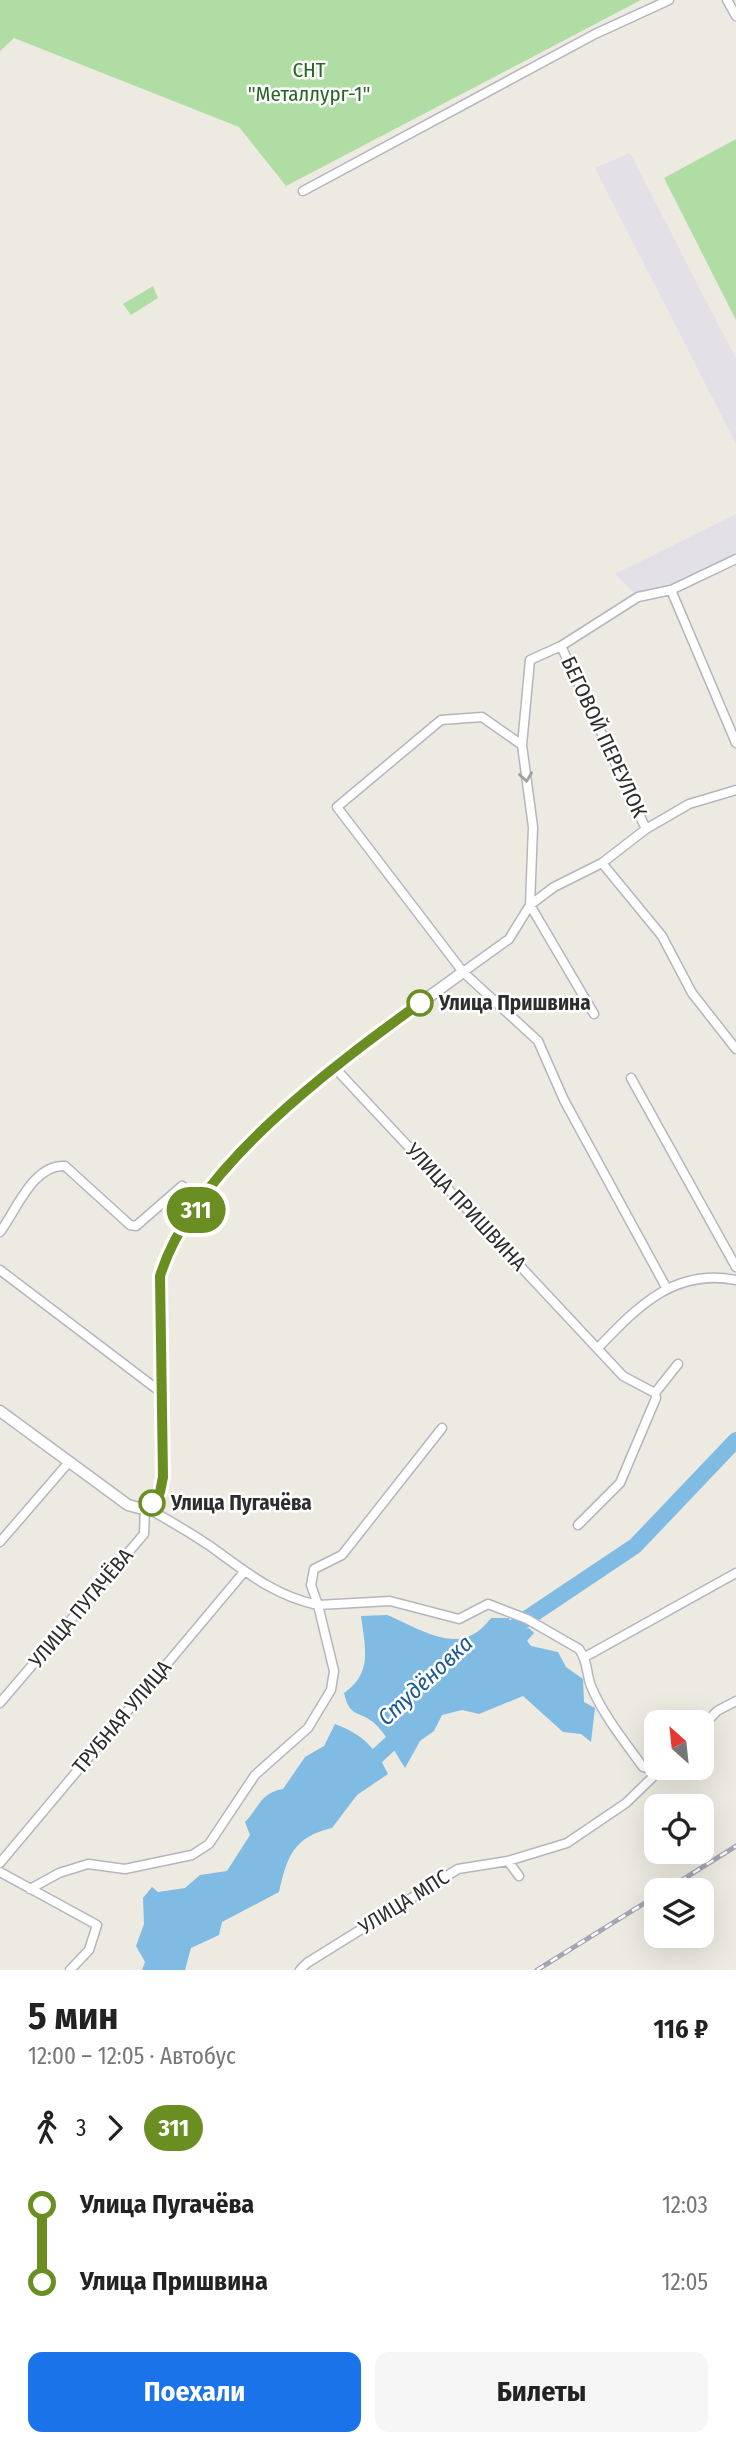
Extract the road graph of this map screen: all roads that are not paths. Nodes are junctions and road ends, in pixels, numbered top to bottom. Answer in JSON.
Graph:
{"nodes":[{"id":1,"x":669,"y":0,"type":"edge"},
{"id":2,"x":727,"y":0,"type":"edge"},
{"id":3,"x":736,"y":16,"type":"edge"},
{"id":4,"x":303,"y":191,"type":"dead end"},
{"id":5,"x":736,"y":559,"type":"edge"},
{"id":6,"x":671,"y":590,"type":"junction"},
{"id":7,"x":561,"y":646,"type":"junction"},
{"id":8,"x":736,"y":743,"type":"edge"},
{"id":9,"x":522,"y":745,"type":"junction"},
{"id":10,"x":736,"y":790,"type":"edge"},
{"id":11,"x":646,"y":829,"type":"junction"},
{"id":12,"x":602,"y":863,"type":"junction"},
{"id":13,"x":530,"y":905,"type":"junction"},
{"id":14,"x":463,"y":972,"type":"junction"},
{"id":15,"x":594,"y":1014,"type":"dead end"},
{"id":16,"x":736,"y":1049,"type":"edge"},
{"id":17,"x":333,"y":1066,"type":"junction"},
{"id":18,"x":631,"y":1077,"type":"dead end"},
{"id":19,"x":202,"y":1200,"type":"junction"},
{"id":20,"x":0,"y":1232,"type":"edge"},
{"id":21,"x":736,"y":1267,"type":"edge"},
{"id":22,"x":0,"y":1270,"type":"edge"},
{"id":23,"x":736,"y":1280,"type":"edge"},
{"id":24,"x":667,"y":1289,"type":"junction"},
{"id":25,"x":598,"y":1348,"type":"junction"},
{"id":26,"x":678,"y":1364,"type":"dead end"},
{"id":27,"x":655,"y":1392,"type":"junction"},
{"id":28,"x":162,"y":1393,"type":"junction"},
{"id":29,"x":0,"y":1411,"type":"edge"},
{"id":30,"x":442,"y":1428,"type":"dead end"},
{"id":31,"x":69,"y":1462,"type":"junction"},
{"id":32,"x":145,"y":1507,"type":"junction"},
{"id":33,"x":578,"y":1525,"type":"dead end"},
{"id":34,"x":0,"y":1542,"type":"edge"},
{"id":35,"x":244,"y":1572,"type":"junction"},
{"id":36,"x":736,"y":1573,"type":"edge"},
{"id":37,"x":318,"y":1605,"type":"junction"},
{"id":38,"x":585,"y":1657,"type":"junction"},
{"id":39,"x":736,"y":1701,"type":"edge"},
{"id":40,"x":0,"y":1703,"type":"edge"},
{"id":41,"x":714,"y":1714,"type":"edge"},
{"id":42,"x":644,"y":1767,"type":"edge"},
{"id":43,"x":649,"y":1780,"type":"edge"},
{"id":44,"x":508,"y":1861,"type":"junction"},
{"id":45,"x":0,"y":1863,"type":"edge"},
{"id":46,"x":0,"y":1872,"type":"edge"},
{"id":47,"x":519,"y":1876,"type":"dead end"},
{"id":48,"x":30,"y":1889,"type":"junction"},
{"id":49,"x":70,"y":1970,"type":"edge"},
{"id":50,"x":300,"y":1970,"type":"edge"}],
"edges":[{"from":1,"to":4,"type":"street"},
{"from":2,"to":3,"type":"street"},
{"from":5,"to":6,"type":"street"},
{"from":6,"to":7,"type":"street"},
{"from":6,"to":8,"type":"street"},
{"from":7,"to":9,"type":"street"},
{"from":7,"to":11,"type":"street","name":"БЕГОВОЙ ПЕРЕУЛОК"},
{"from":9,"to":13,"type":"street","one_way":true},
{"from":9,"to":14,"type":"street"},
{"from":10,"to":11,"type":"street"},
{"from":11,"to":12,"type":"street"},
{"from":12,"to":13,"type":"street"},
{"from":12,"to":16,"type":"street"},
{"from":13,"to":14,"type":"street"},
{"from":13,"to":15,"type":"street"},
{"from":14,"to":17,"type":"street"},
{"from":14,"to":24,"type":"street"},
{"from":17,"to":19,"type":"street"},
{"from":17,"to":25,"type":"street","name":"УЛИЦА ПРИШВИНА"},
{"from":18,"to":21,"type":"street"},
{"from":19,"to":20,"type":"street"},
{"from":19,"to":28,"type":"street"},
{"from":22,"to":28,"type":"street"},
{"from":23,"to":24,"type":"street"},
{"from":24,"to":25,"type":"street"},
{"from":25,"to":27,"type":"street","name":"УЛИЦА ПРИШВИНА"},
{"from":26,"to":27,"type":"street"},
{"from":27,"to":33,"type":"street"},
{"from":28,"to":32,"type":"street"},
{"from":29,"to":31,"type":"street"},
{"from":30,"to":37,"type":"street"},
{"from":31,"to":32,"type":"street"},
{"from":31,"to":34,"type":"street"},
{"from":32,"to":35,"type":"street"},
{"from":32,"to":40,"type":"street","name":"УЛИЦА ПУГАЧЁВА"},
{"from":35,"to":37,"type":"street"},
{"from":35,"to":45,"type":"street","name":"ТРУБНАЯ УЛИЦА"},
{"from":36,"to":38,"type":"street"},
{"from":37,"to":38,"type":"street"},
{"from":37,"to":48,"type":"street"},
{"from":38,"to":42,"type":"street"},
{"from":39,"to":41,"type":"street"},
{"from":43,"to":44,"type":"street","name":"УЛИЦА МПС"},
{"from":44,"to":47,"type":"street"},
{"from":44,"to":50,"type":"street","name":"УЛИЦА МПС"},
{"from":46,"to":48,"type":"street"},
{"from":48,"to":49,"type":"street"}]}
